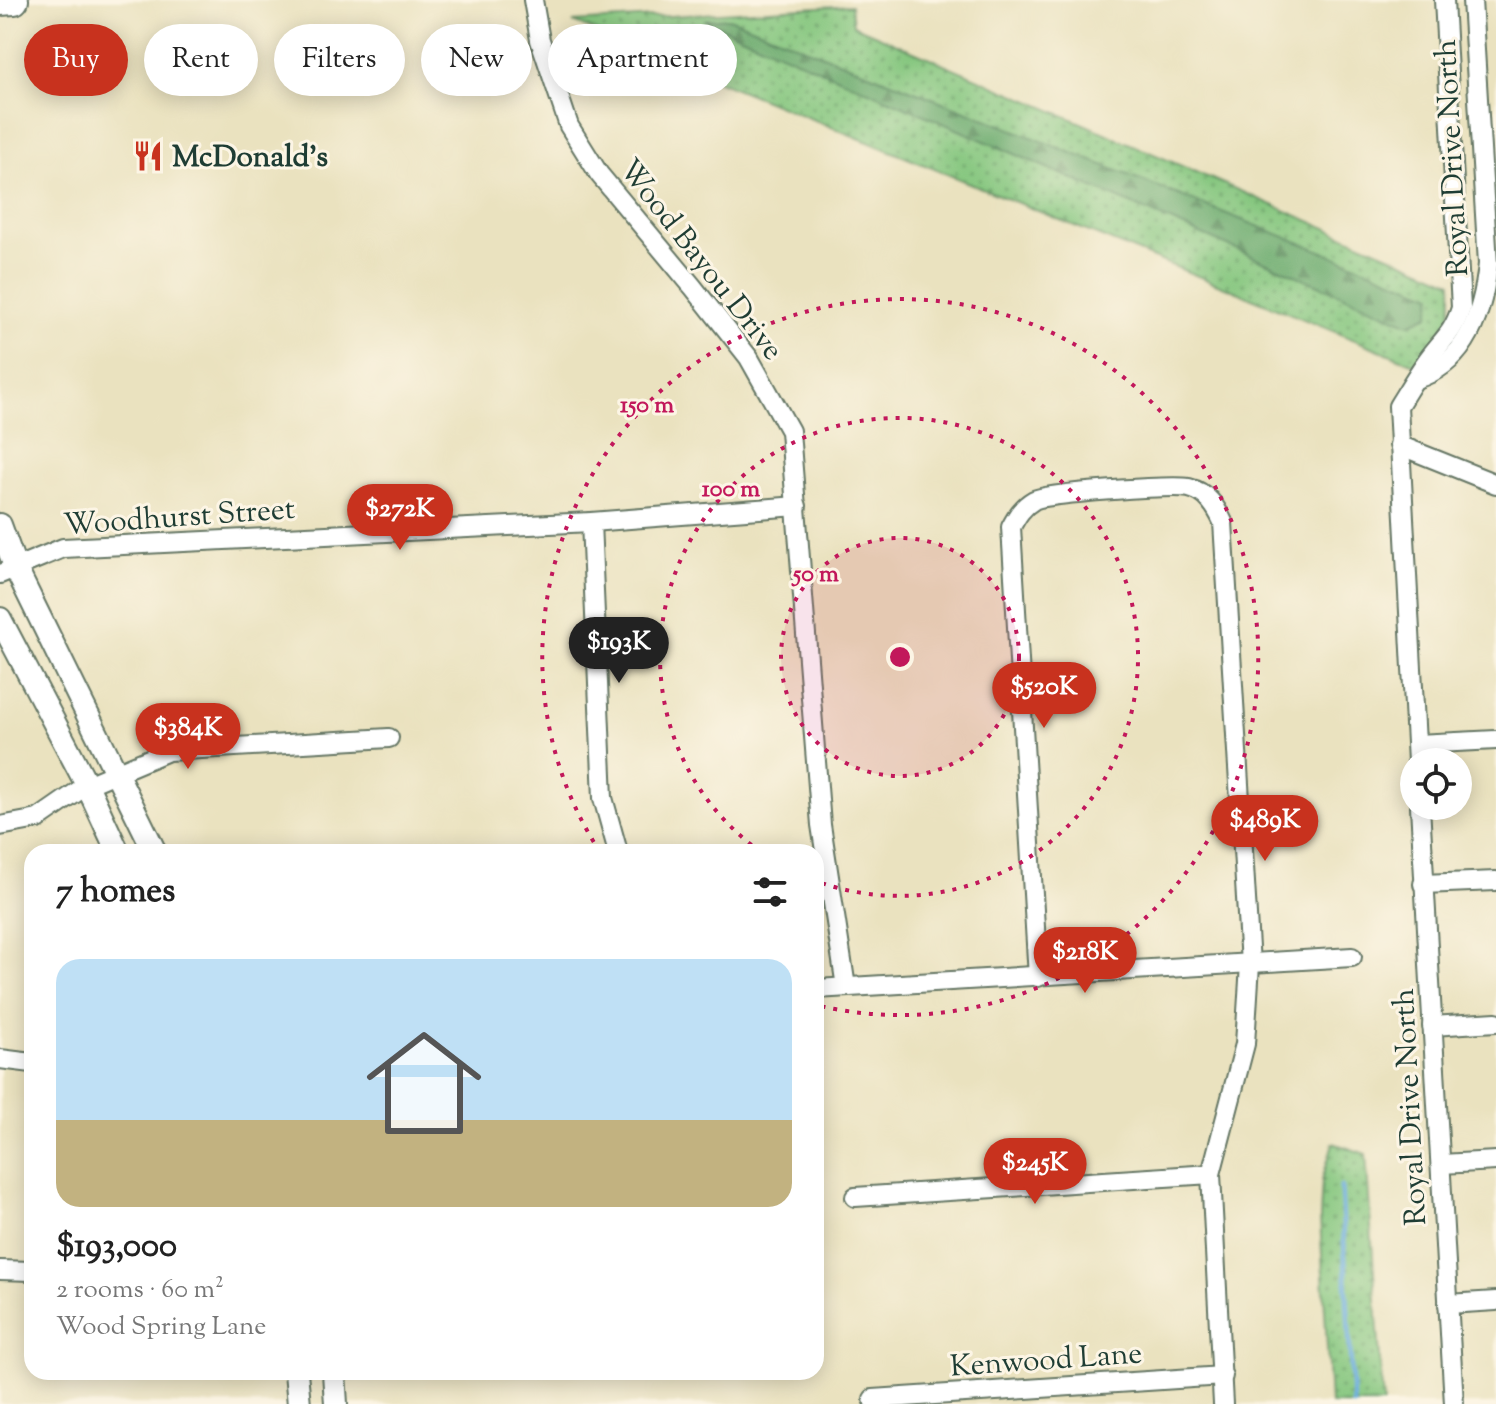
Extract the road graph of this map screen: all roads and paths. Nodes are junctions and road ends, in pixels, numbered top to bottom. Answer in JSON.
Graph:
{"nodes":[{"id":1,"x":14,"y":0,"type":"edge"},
{"id":2,"x":533,"y":0,"type":"edge"},
{"id":3,"x":1444,"y":0,"type":"edge"},
{"id":4,"x":1472,"y":0,"type":"edge"},
{"id":5,"x":0,"y":1,"type":"edge"},
{"id":6,"x":1477,"y":96,"type":"junction"},
{"id":7,"x":1450,"y":98,"type":"junction"},
{"id":8,"x":1416,"y":379,"type":"junction"},
{"id":9,"x":1399,"y":445,"type":"junction"},
{"id":10,"x":1496,"y":484,"type":"edge"},
{"id":11,"x":797,"y":506,"type":"junction"},
{"id":12,"x":591,"y":522,"type":"junction"},
{"id":13,"x":0,"y":525,"type":"edge"},
{"id":14,"x":8,"y":572,"type":"edge"},
{"id":15,"x":0,"y":619,"type":"edge"},
{"id":16,"x":389,"y":738,"type":"dead end"},
{"id":17,"x":1496,"y":740,"type":"edge"},
{"id":18,"x":1417,"y":748,"type":"edge"},
{"id":19,"x":1447,"y":748,"type":"edge"},
{"id":20,"x":117,"y":773,"type":"junction"},
{"id":21,"x":87,"y":785,"type":"junction"},
{"id":22,"x":1421,"y":820,"type":"edge"},
{"id":23,"x":0,"y":826,"type":"edge"},
{"id":24,"x":114,"y":844,"type":"edge"},
{"id":25,"x":151,"y":844,"type":"edge"},
{"id":26,"x":616,"y":844,"type":"edge"},
{"id":27,"x":824,"y":844,"type":"edge"},
{"id":28,"x":824,"y":844,"type":"edge"},
{"id":29,"x":1496,"y":881,"type":"edge"},
{"id":30,"x":1423,"y":884,"type":"junction"},
{"id":31,"x":1352,"y":957,"type":"dead end"},
{"id":32,"x":1250,"y":964,"type":"junction"},
{"id":33,"x":1038,"y":977,"type":"junction"},
{"id":34,"x":846,"y":987,"type":"junction"},
{"id":35,"x":824,"y":988,"type":"edge"},
{"id":36,"x":1496,"y":1022,"type":"edge"},
{"id":37,"x":1432,"y":1026,"type":"junction"},
{"id":38,"x":0,"y":1059,"type":"edge"},
{"id":39,"x":24,"y":1062,"type":"edge"},
{"id":40,"x":1496,"y":1161,"type":"edge"},
{"id":41,"x":1441,"y":1164,"type":"junction"},
{"id":42,"x":1211,"y":1174,"type":"junction"},
{"id":43,"x":855,"y":1197,"type":"dead end"},
{"id":44,"x":0,"y":1270,"type":"edge"},
{"id":45,"x":24,"y":1271,"type":"edge"},
{"id":46,"x":1496,"y":1301,"type":"edge"},
{"id":47,"x":1448,"y":1304,"type":"junction"},
{"id":48,"x":1223,"y":1376,"type":"junction"},
{"id":49,"x":297,"y":1380,"type":"edge"},
{"id":50,"x":334,"y":1380,"type":"edge"},
{"id":51,"x":873,"y":1399,"type":"dead end"},
{"id":52,"x":299,"y":1404,"type":"edge"},
{"id":53,"x":336,"y":1404,"type":"edge"},
{"id":54,"x":1223,"y":1404,"type":"edge"},
{"id":55,"x":1454,"y":1404,"type":"edge"}],
"edges":[{"from":1,"to":5,"type":"main road"},
{"from":2,"to":11,"type":"street","name":"Wood Bayou Drive"},
{"from":3,"to":7,"type":"street","name":"Royal Drive North"},
{"from":4,"to":6,"type":"street","name":"Royal Drive North"},
{"from":6,"to":7,"type":"street"},
{"from":6,"to":8,"type":"street","name":"Royal Drive North"},
{"from":7,"to":8,"type":"street","name":"Royal Drive North"},
{"from":8,"to":9,"type":"street","name":"Royal Drive North"},
{"from":9,"to":10,"type":"street"},
{"from":9,"to":18,"type":"street","name":"Royal Drive North"},
{"from":11,"to":12,"type":"street","name":"Woodhurst Street"},
{"from":11,"to":28,"type":"street","name":"Wood Bayou Drive"},
{"from":12,"to":14,"type":"street","name":"Woodhurst Street"},
{"from":12,"to":26,"type":"street"},
{"from":13,"to":14,"type":"street"},
{"from":14,"to":20,"type":"street"},
{"from":15,"to":21,"type":"street"},
{"from":16,"to":20,"type":"street"},
{"from":17,"to":19,"type":"street"},
{"from":20,"to":21,"type":"street"},
{"from":20,"to":25,"type":"street"},
{"from":21,"to":23,"type":"street"},
{"from":21,"to":24,"type":"street"},
{"from":22,"to":30,"type":"street","name":"Royal Drive North"},
{"from":27,"to":34,"type":"street","name":"Wood Bayou Drive"},
{"from":29,"to":30,"type":"street"},
{"from":30,"to":37,"type":"street","name":"Royal Drive North"},
{"from":31,"to":32,"type":"street"},
{"from":32,"to":33,"type":"street"},
{"from":32,"to":33,"type":"street"},
{"from":32,"to":42,"type":"street"},
{"from":33,"to":34,"type":"street"},
{"from":34,"to":35,"type":"street"},
{"from":36,"to":37,"type":"street"},
{"from":37,"to":41,"type":"street","name":"Royal Drive North"},
{"from":38,"to":39,"type":"street"},
{"from":40,"to":41,"type":"street"},
{"from":41,"to":47,"type":"street","name":"Royal Drive North"},
{"from":42,"to":43,"type":"street"},
{"from":42,"to":48,"type":"street"},
{"from":44,"to":45,"type":"street"},
{"from":46,"to":47,"type":"street"},
{"from":47,"to":55,"type":"street","name":"Royal Drive North"},
{"from":48,"to":51,"type":"street","name":"Kenwood Lane"},
{"from":48,"to":54,"type":"street"},
{"from":49,"to":52,"type":"street"},
{"from":50,"to":53,"type":"street"}]}
